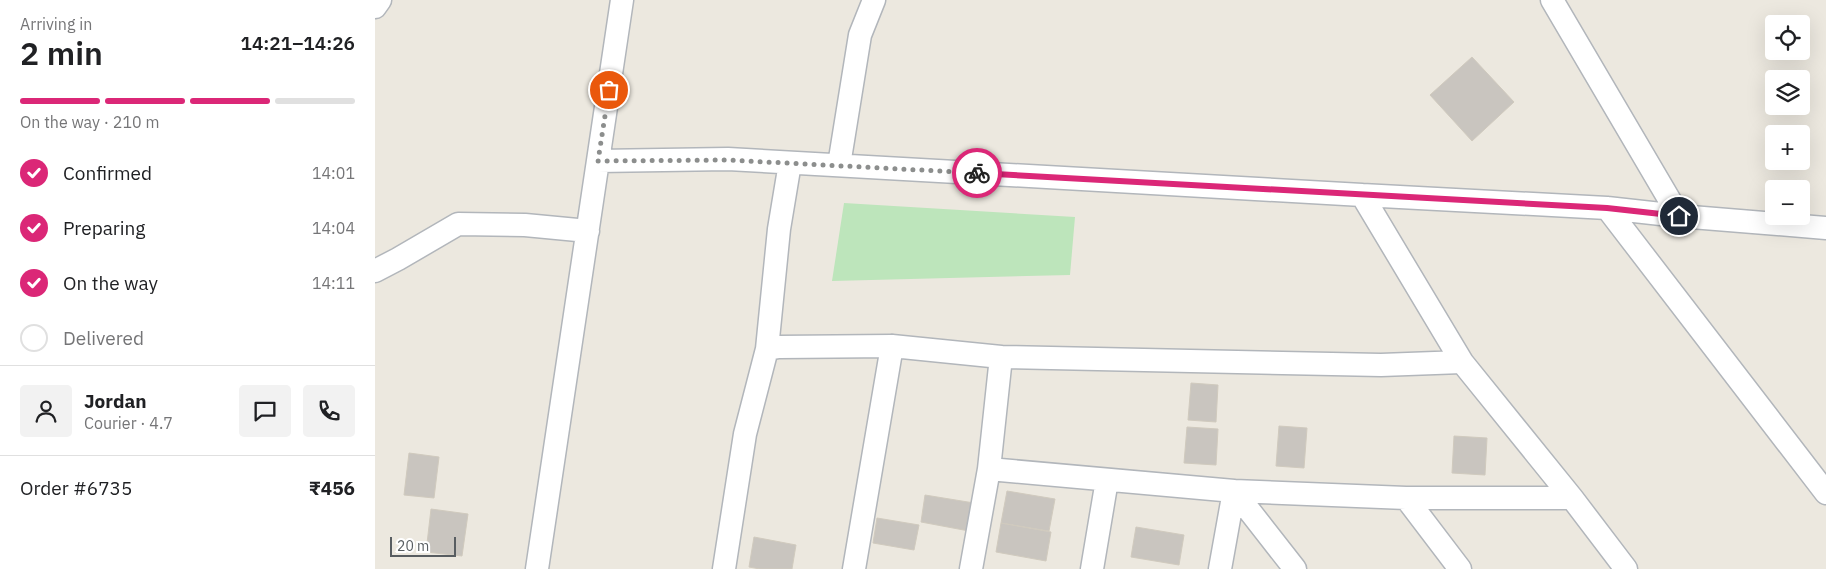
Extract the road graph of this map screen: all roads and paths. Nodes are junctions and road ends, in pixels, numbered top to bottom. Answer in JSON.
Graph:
{"nodes":[{"id":1,"x":380,"y":0,"type":"edge"},
{"id":2,"x":622,"y":0,"type":"edge"},
{"id":3,"x":874,"y":0,"type":"edge"},
{"id":4,"x":1552,"y":0,"type":"edge"},
{"id":5,"x":375,"y":7,"type":"edge"},
{"id":6,"x":598,"y":161,"type":"junction"},
{"id":7,"x":790,"y":163,"type":"junction"},
{"id":8,"x":839,"y":165,"type":"junction"},
{"id":9,"x":1362,"y":195,"type":"junction"},
{"id":10,"x":1607,"y":208,"type":"junction"},
{"id":11,"x":1679,"y":216,"type":"junction"},
{"id":12,"x":1826,"y":228,"type":"edge"},
{"id":13,"x":588,"y":231,"type":"junction"},
{"id":14,"x":375,"y":271,"type":"edge"},
{"id":15,"x":892,"y":346,"type":"junction"},
{"id":16,"x":767,"y":349,"type":"junction"},
{"id":17,"x":1001,"y":357,"type":"junction"},
{"id":18,"x":1462,"y":362,"type":"junction"},
{"id":19,"x":989,"y":469,"type":"junction"},
{"id":20,"x":1107,"y":480,"type":"junction"},
{"id":21,"x":1234,"y":491,"type":"junction"},
{"id":22,"x":1826,"y":493,"type":"edge"},
{"id":23,"x":1407,"y":498,"type":"junction"},
{"id":24,"x":1572,"y":498,"type":"junction"},
{"id":25,"x":537,"y":569,"type":"edge"},
{"id":26,"x":724,"y":569,"type":"edge"},
{"id":27,"x":854,"y":569,"type":"edge"},
{"id":28,"x":971,"y":569,"type":"edge"},
{"id":29,"x":1092,"y":569,"type":"edge"},
{"id":30,"x":1220,"y":569,"type":"edge"},
{"id":31,"x":1295,"y":569,"type":"edge"},
{"id":32,"x":1460,"y":569,"type":"edge"},
{"id":33,"x":1626,"y":569,"type":"edge"}],
"edges":[{"from":1,"to":5,"type":"street"},
{"from":2,"to":6,"type":"street"},
{"from":3,"to":8,"type":"street"},
{"from":4,"to":11,"type":"street"},
{"from":6,"to":7,"type":"street"},
{"from":6,"to":13,"type":"street"},
{"from":7,"to":8,"type":"street"},
{"from":7,"to":16,"type":"street"},
{"from":8,"to":9,"type":"street"},
{"from":9,"to":10,"type":"street"},
{"from":9,"to":18,"type":"street"},
{"from":10,"to":11,"type":"street"},
{"from":10,"to":22,"type":"street"},
{"from":11,"to":12,"type":"street"},
{"from":13,"to":14,"type":"street"},
{"from":13,"to":25,"type":"street"},
{"from":15,"to":16,"type":"street"},
{"from":15,"to":17,"type":"street"},
{"from":15,"to":27,"type":"street"},
{"from":16,"to":26,"type":"street"},
{"from":17,"to":18,"type":"street"},
{"from":17,"to":19,"type":"street"},
{"from":18,"to":24,"type":"street"},
{"from":19,"to":20,"type":"street"},
{"from":19,"to":28,"type":"street"},
{"from":20,"to":21,"type":"street"},
{"from":20,"to":29,"type":"street"},
{"from":21,"to":23,"type":"street"},
{"from":21,"to":30,"type":"street"},
{"from":21,"to":31,"type":"street"},
{"from":23,"to":24,"type":"street"},
{"from":23,"to":32,"type":"street"},
{"from":24,"to":33,"type":"street"}]}
